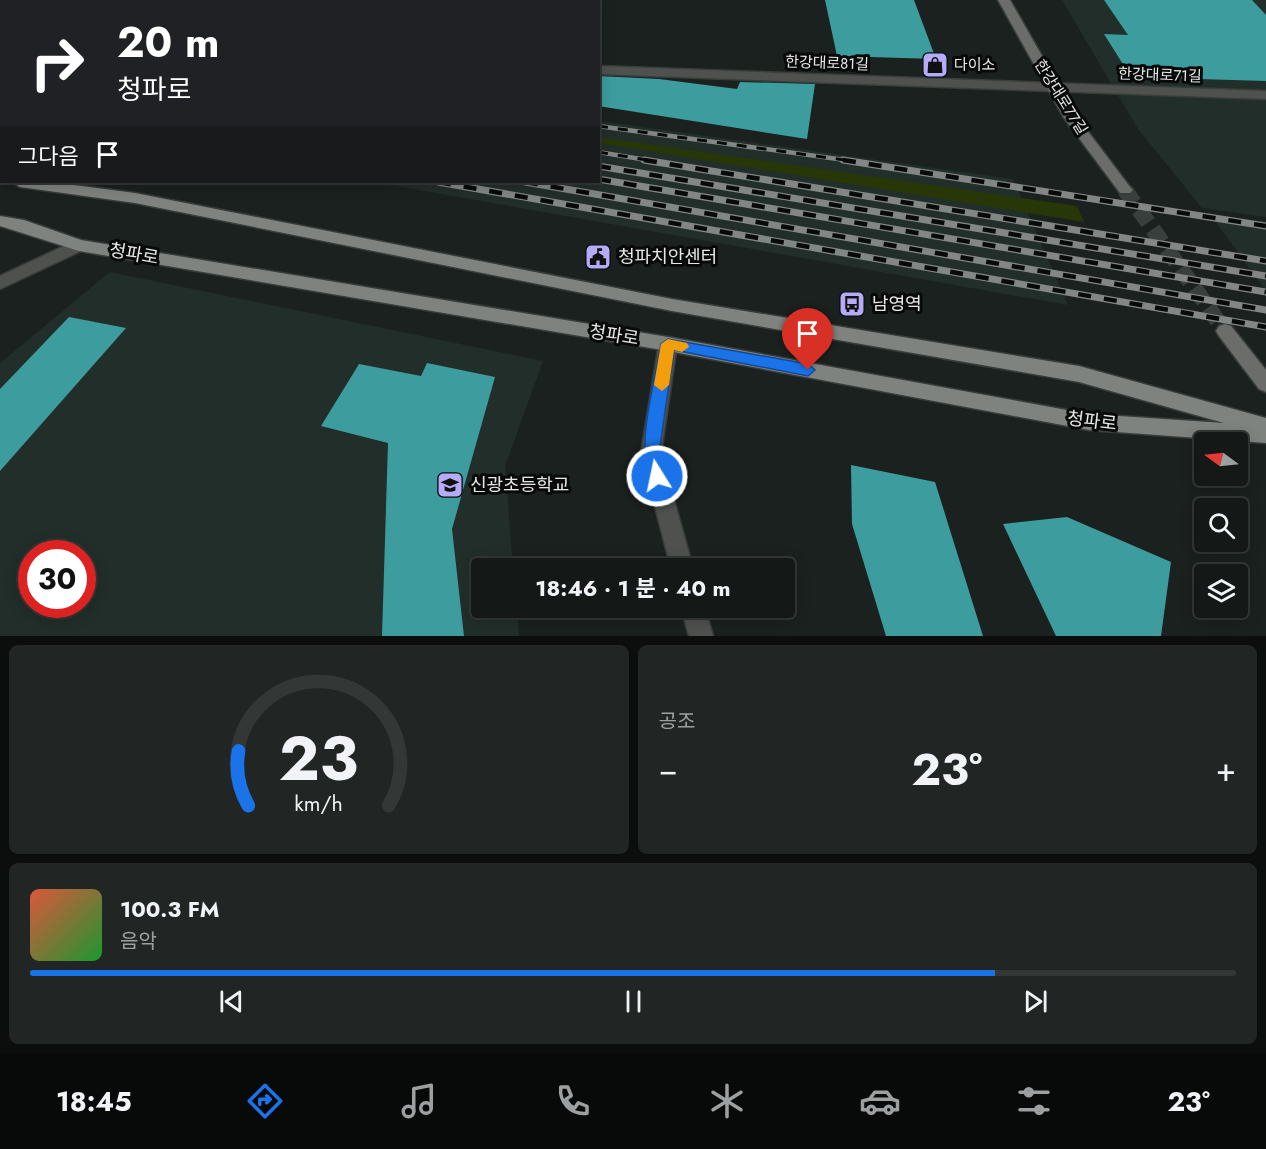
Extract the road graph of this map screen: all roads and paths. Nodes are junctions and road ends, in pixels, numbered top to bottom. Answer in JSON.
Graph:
{"nodes":[{"id":1,"x":1004,"y":0,"type":"edge"},
{"id":2,"x":600,"y":70,"type":"edge"},
{"id":3,"x":1054,"y":88,"type":"junction"},
{"id":4,"x":1266,"y":95,"type":"edge"},
{"id":5,"x":27,"y":183,"type":"edge"},
{"id":6,"x":1125,"y":190,"type":"tunnel mouth"},
{"id":7,"x":0,"y":221,"type":"edge"},
{"id":8,"x":79,"y":245,"type":"junction"},
{"id":9,"x":0,"y":283,"type":"edge"},
{"id":10,"x":1225,"y":331,"type":"tunnel mouth"},
{"id":11,"x":668,"y":344,"type":"junction"},
{"id":12,"x":1266,"y":384,"type":"edge"},
{"id":13,"x":1266,"y":426,"type":"edge"},
{"id":14,"x":1266,"y":434,"type":"edge"},
{"id":15,"x":679,"y":558,"type":"edge"},
{"id":16,"x":696,"y":618,"type":"edge"},
{"id":17,"x":701,"y":636,"type":"edge"}],
"edges":[{"from":1,"to":3,"type":"main road","name":"한강대로77길"},
{"from":2,"to":3,"type":"street","name":"한강대로81길"},
{"from":3,"to":4,"type":"street","name":"한강대로71길"},
{"from":3,"to":6,"type":"main road","name":"한강대로77길"},
{"from":5,"to":13,"type":"main road"},
{"from":7,"to":8,"type":"main road","name":"청파로"},
{"from":8,"to":9,"type":"street"},
{"from":8,"to":11,"type":"main road","name":"청파로"},
{"from":10,"to":12,"type":"main road"},
{"from":11,"to":14,"type":"main road","name":"청파로"},
{"from":11,"to":15,"type":"street"},
{"from":16,"to":17,"type":"street"}]}
